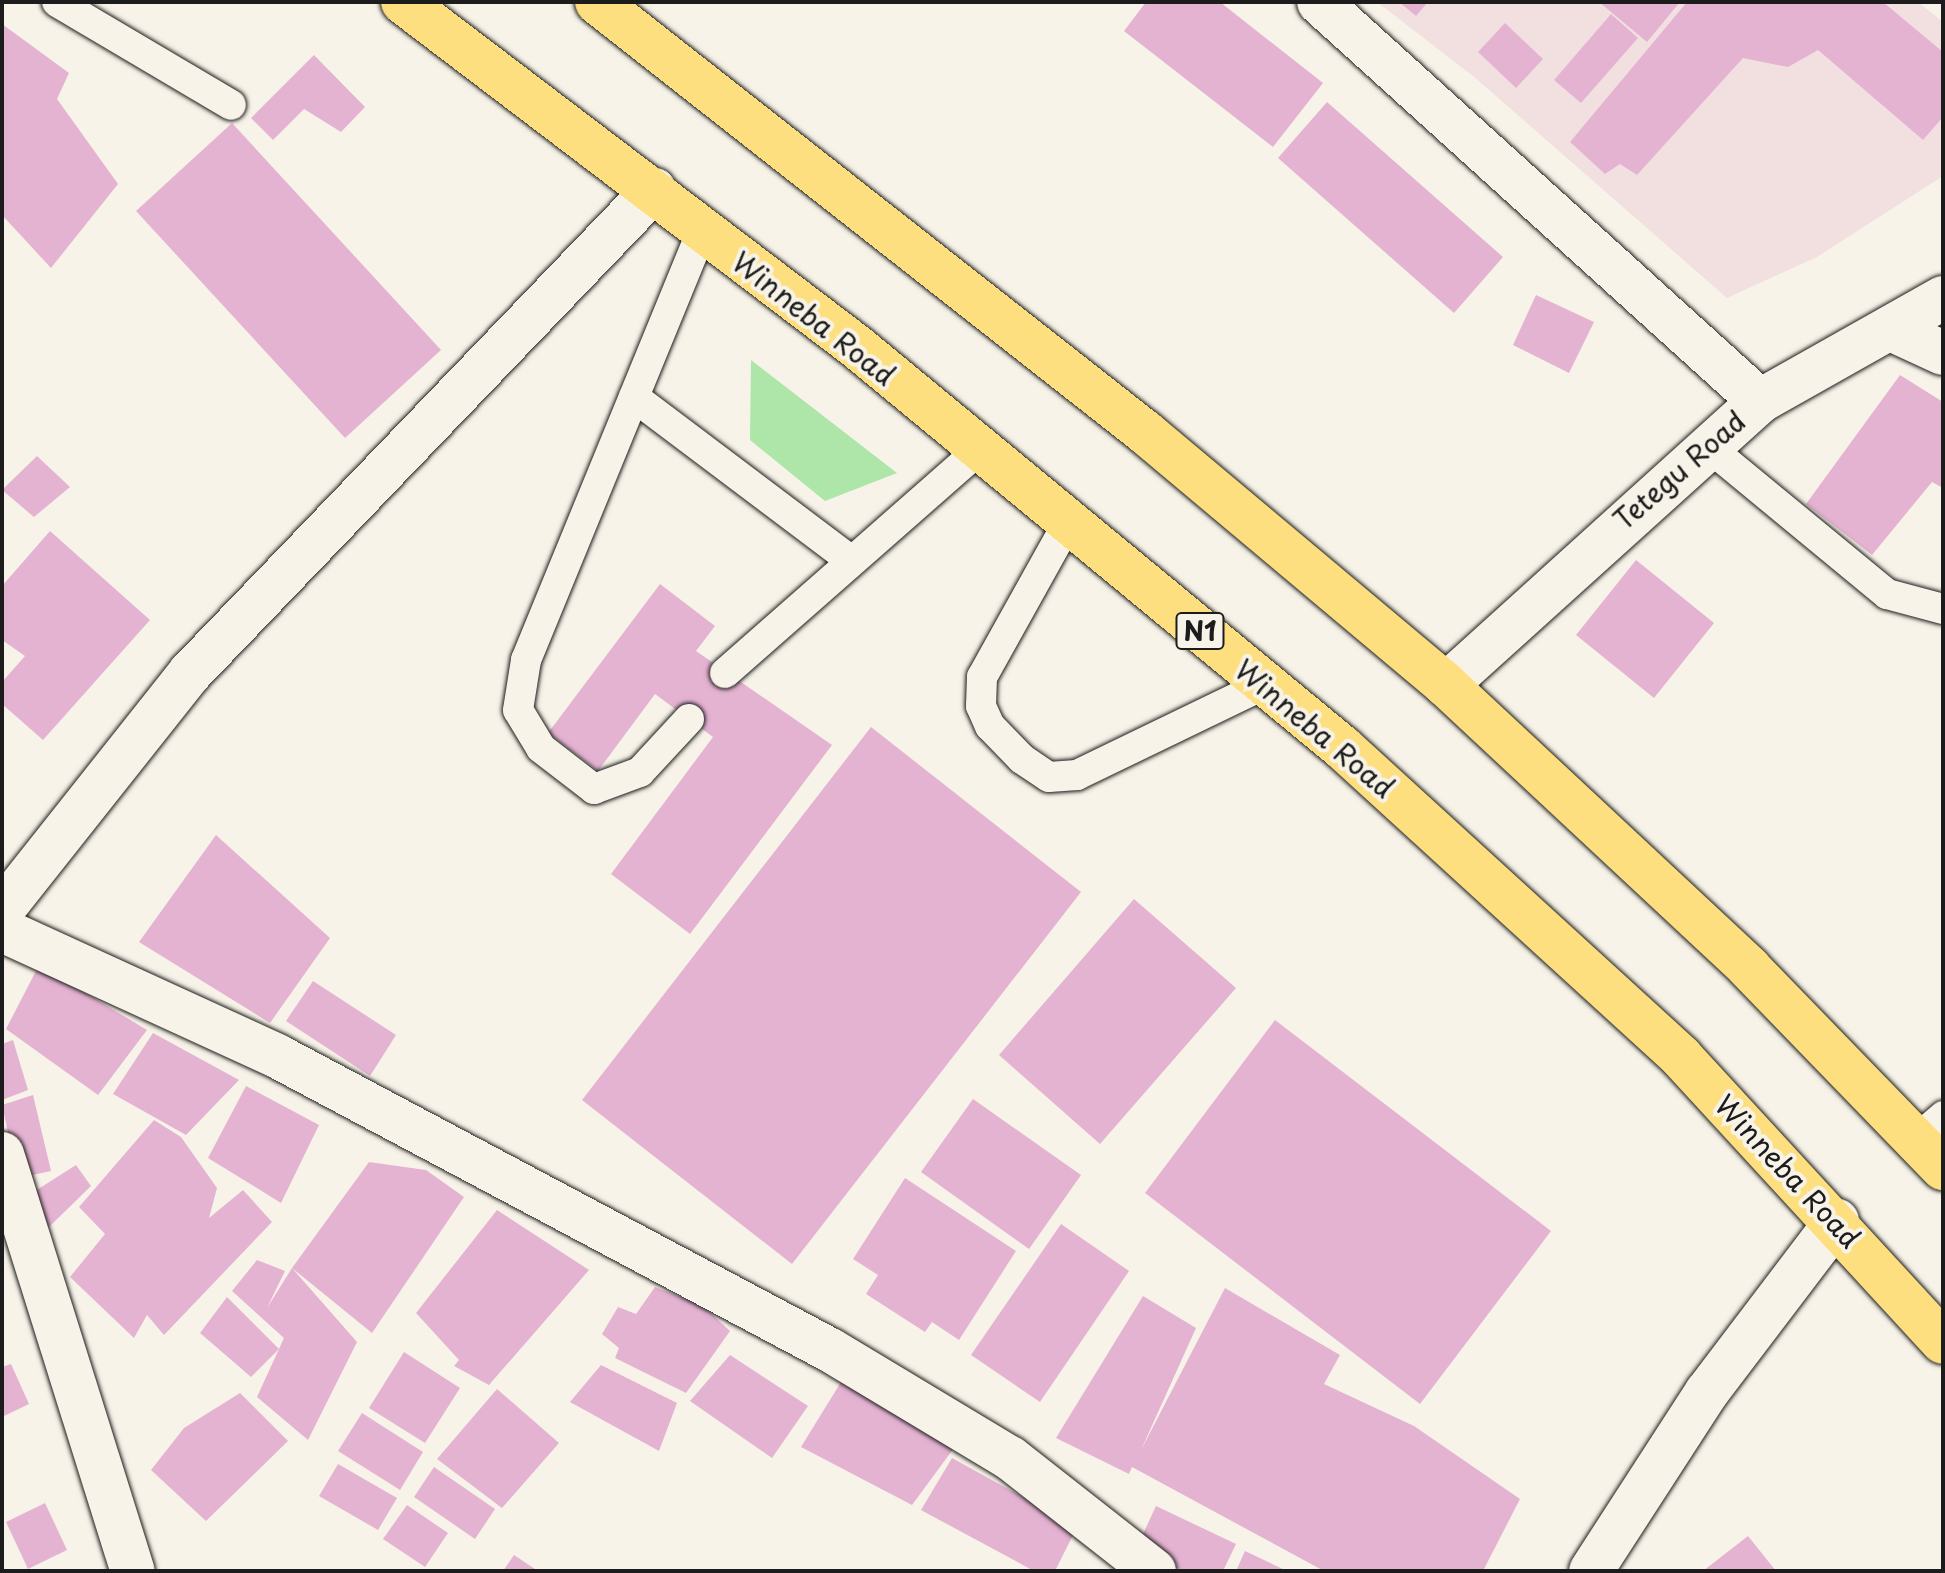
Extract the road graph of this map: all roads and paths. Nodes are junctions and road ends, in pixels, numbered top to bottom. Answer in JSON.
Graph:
{"nodes":[{"id":1,"x":60,"y":2,"type":"edge"},
{"id":2,"x":403,"y":2,"type":"edge"},
{"id":3,"x":597,"y":2,"type":"edge"},
{"id":4,"x":1319,"y":2,"type":"edge"},
{"id":5,"x":231,"y":105,"type":"dead end"},
{"id":6,"x":654,"y":190,"type":"junction"},
{"id":7,"x":702,"y":230,"type":"junction"},
{"id":8,"x":1943,"y":298,"type":"edge"},
{"id":9,"x":1893,"y":330,"type":"junction"},
{"id":10,"x":1943,"y":353,"type":"edge"},
{"id":11,"x":634,"y":397,"type":"junction"},
{"id":12,"x":1760,"y":401,"type":"junction"},
{"id":13,"x":1705,"y":444,"type":"junction"},
{"id":14,"x":977,"y":452,"type":"junction"},
{"id":15,"x":1070,"y":519,"type":"junction"},
{"id":16,"x":850,"y":560,"type":"junction"},
{"id":17,"x":1943,"y":609,"type":"edge"},
{"id":18,"x":725,"y":673,"type":"dead end"},
{"id":19,"x":1265,"y":684,"type":"junction"},
{"id":20,"x":1446,"y":685,"type":"junction"},
{"id":21,"x":689,"y":719,"type":"dead end"},
{"id":22,"x":2,"y":910,"type":"edge"},
{"id":23,"x":2,"y":930,"type":"edge"},
{"id":24,"x":1934,"y":1141,"type":"edge"},
{"id":25,"x":2,"y":1154,"type":"edge"},
{"id":26,"x":1837,"y":1221,"type":"junction"},
{"id":27,"x":1943,"y":1342,"type":"edge"},
{"id":28,"x":133,"y":1571,"type":"edge"},
{"id":29,"x":1154,"y":1571,"type":"edge"},
{"id":30,"x":1591,"y":1571,"type":"edge"}],
"edges":[{"from":1,"to":5,"type":"lane"},
{"from":2,"to":6,"type":"highway","name":"Winneba Road","number":"N1"},
{"from":3,"to":20,"type":"highway"},
{"from":4,"to":12,"type":"street"},
{"from":6,"to":7,"type":"highway","name":"Winneba Road","number":"N1"},
{"from":6,"to":22,"type":"street"},
{"from":7,"to":11,"type":"lane"},
{"from":7,"to":14,"type":"highway","name":"Winneba Road","number":"N1"},
{"from":8,"to":9,"type":"street","name":"Tetegu Road"},
{"from":9,"to":10,"type":"street"},
{"from":9,"to":12,"type":"street","name":"Tetegu Road"},
{"from":11,"to":16,"type":"lane"},
{"from":11,"to":21,"type":"lane"},
{"from":12,"to":13,"type":"street","name":"Tetegu Road"},
{"from":13,"to":17,"type":"lane"},
{"from":13,"to":20,"type":"street","name":"Tetegu Road"},
{"from":14,"to":15,"type":"highway","name":"Winneba Road","number":"N1"},
{"from":14,"to":16,"type":"lane"},
{"from":15,"to":19,"type":"highway","name":"Winneba Road","number":"N1"},
{"from":15,"to":19,"type":"lane"},
{"from":16,"to":18,"type":"lane"},
{"from":19,"to":26,"type":"highway","name":"Winneba Road","number":"N1"},
{"from":20,"to":24,"type":"highway"},
{"from":23,"to":29,"type":"street"},
{"from":25,"to":28,"type":"street"},
{"from":26,"to":27,"type":"highway","name":"Winneba Road","number":"N1"},
{"from":26,"to":30,"type":"street"}]}
